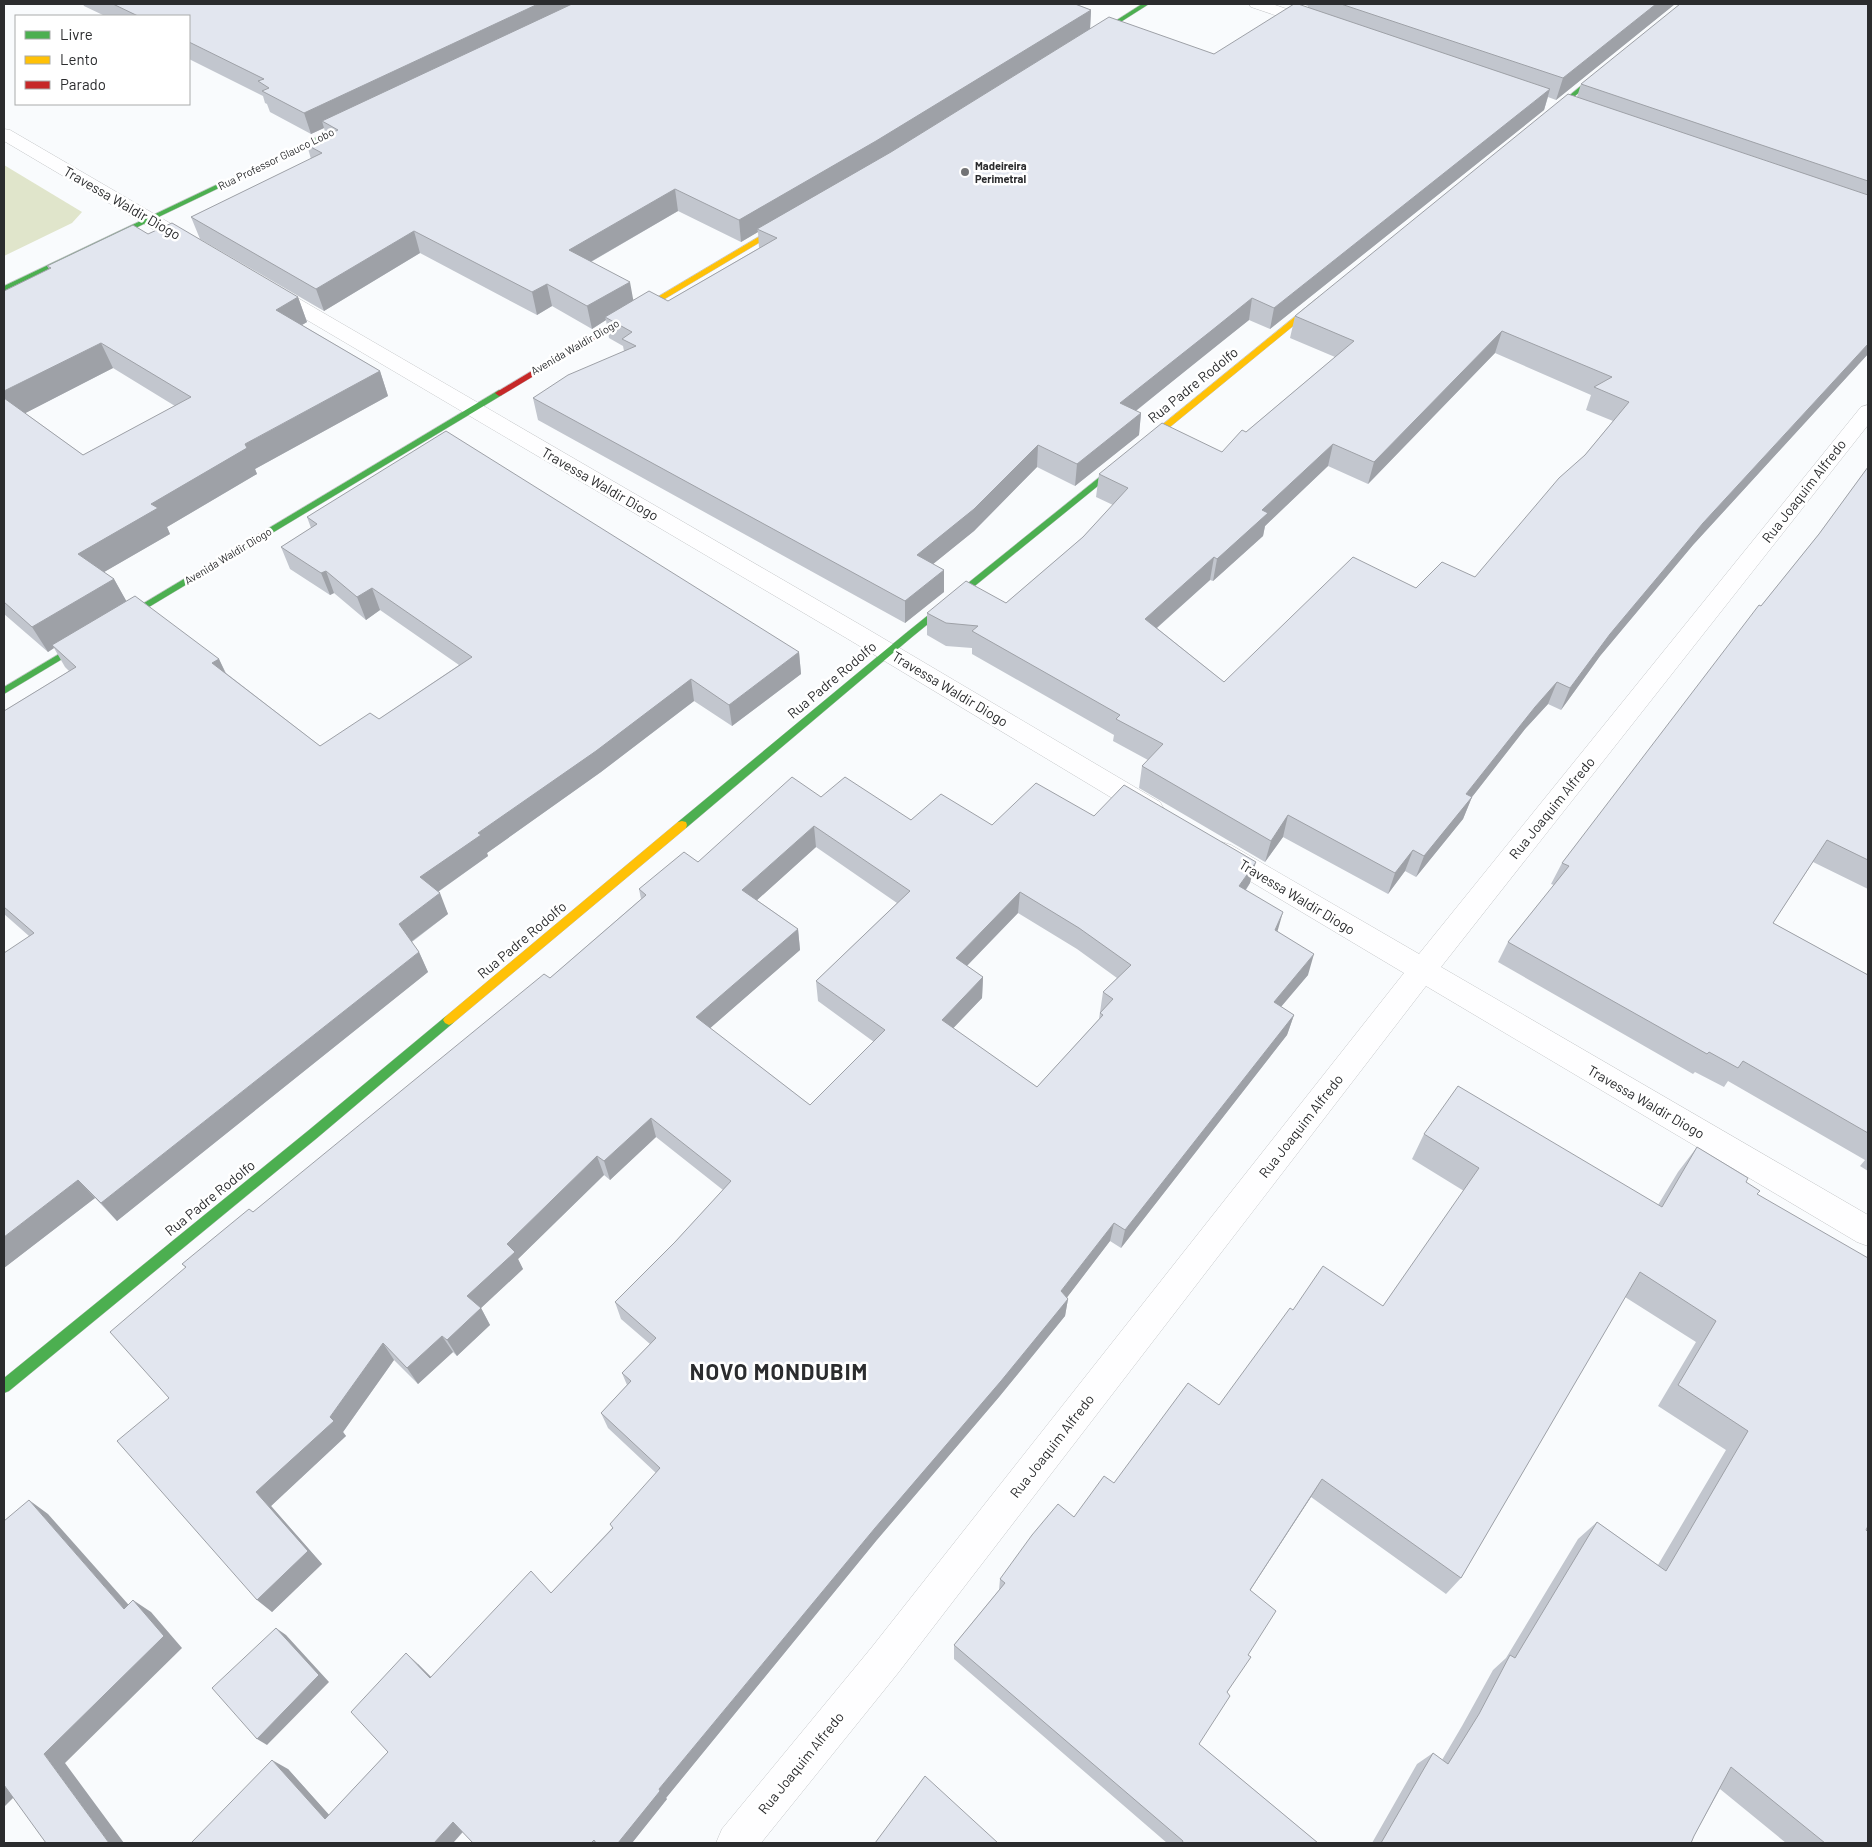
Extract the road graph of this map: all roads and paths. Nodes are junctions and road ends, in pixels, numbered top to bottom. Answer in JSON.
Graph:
{"nodes":[{"id":1,"x":1146,"y":4,"type":"edge"},
{"id":2,"x":1258,"y":4,"type":"edge"},
{"id":3,"x":1332,"y":30,"type":"edge"},
{"id":4,"x":1079,"y":46,"type":"edge"},
{"id":5,"x":1619,"y":58,"type":"edge"},
{"id":6,"x":1539,"y":102,"type":"edge"},
{"id":7,"x":1557,"y":108,"type":"junction"},
{"id":8,"x":371,"y":113,"type":"edge"},
{"id":9,"x":1579,"y":115,"type":"edge"},
{"id":10,"x":1533,"y":127,"type":"edge"},
{"id":11,"x":4,"y":134,"type":"edge"},
{"id":12,"x":798,"y":218,"type":"edge"},
{"id":13,"x":150,"y":219,"type":"junction"},
{"id":14,"x":218,"y":259,"type":"edge"},
{"id":15,"x":251,"y":279,"type":"edge"},
{"id":16,"x":4,"y":289,"type":"edge"},
{"id":17,"x":1332,"y":291,"type":"edge"},
{"id":18,"x":471,"y":409,"type":"junction"},
{"id":19,"x":1868,"y":411,"type":"edge"},
{"id":20,"x":888,"y":653,"type":"junction"},
{"id":21,"x":4,"y":691,"type":"edge"},
{"id":22,"x":1169,"y":820,"type":"edge"},
{"id":23,"x":1203,"y":840,"type":"edge"},
{"id":24,"x":1422,"y":971,"type":"junction"},
{"id":25,"x":1868,"y":1232,"type":"edge"},
{"id":26,"x":4,"y":1386,"type":"edge"},
{"id":27,"x":736,"y":1843,"type":"edge"}],
"edges":[{"from":1,"to":4,"type":"street"},
{"from":2,"to":3,"type":"street"},
{"from":5,"to":7,"type":"street"},
{"from":6,"to":7,"type":"street"},
{"from":7,"to":9,"type":"street"},
{"from":7,"to":10,"type":"street"},
{"from":8,"to":13,"type":"street","name":"Rua Professor Glauco Lobo"},
{"from":11,"to":13,"type":"street","name":"Travessa Waldir Diogo"},
{"from":12,"to":18,"type":"street","name":"Avenida Waldir Diogo"},
{"from":13,"to":14,"type":"street","name":"Travessa Waldir Diogo"},
{"from":13,"to":16,"type":"street","name":"Rua Professor Glauco Lobo"},
{"from":15,"to":18,"type":"street","name":"Travessa Waldir Diogo"},
{"from":17,"to":20,"type":"street","name":"Rua Padre Rodolfo"},
{"from":18,"to":20,"type":"street","name":"Travessa Waldir Diogo"},
{"from":18,"to":21,"type":"street","name":"Avenida Waldir Diogo"},
{"from":19,"to":24,"type":"street","name":"Rua Joaquim Alfredo"},
{"from":20,"to":22,"type":"street","name":"Travessa Waldir Diogo"},
{"from":20,"to":26,"type":"street","name":"Rua Padre Rodolfo"},
{"from":23,"to":24,"type":"street","name":"Travessa Waldir Diogo"},
{"from":24,"to":25,"type":"street","name":"Travessa Waldir Diogo"},
{"from":24,"to":27,"type":"street","name":"Rua Joaquim Alfredo"}]}
